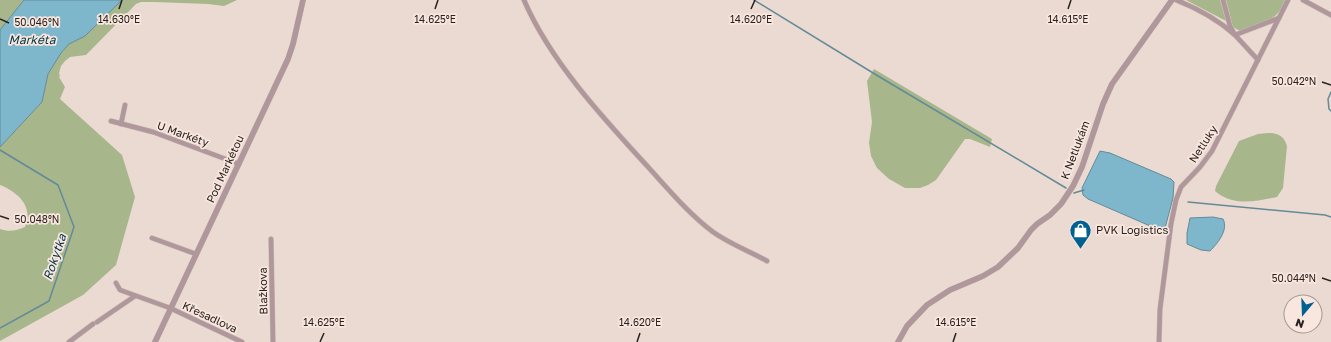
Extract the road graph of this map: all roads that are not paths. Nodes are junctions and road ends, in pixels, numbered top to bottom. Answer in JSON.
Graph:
{"nodes":[{"id":1,"x":303,"y":0,"type":"edge"},
{"id":2,"x":524,"y":0,"type":"edge"},
{"id":3,"x":1172,"y":0,"type":"edge"},
{"id":4,"x":1176,"y":0,"type":"edge"},
{"id":5,"x":1223,"y":0,"type":"edge"},
{"id":6,"x":1288,"y":0,"type":"edge"},
{"id":7,"x":1303,"y":0,"type":"edge"},
{"id":8,"x":1331,"y":15,"type":"edge"},
{"id":9,"x":1279,"y":18,"type":"junction"},
{"id":10,"x":1235,"y":35,"type":"junction"},
{"id":11,"x":1258,"y":60,"type":"junction"},
{"id":12,"x":125,"y":105,"type":"dead end"},
{"id":13,"x":111,"y":121,"type":"dead end"},
{"id":14,"x":121,"y":124,"type":"junction"},
{"id":15,"x":239,"y":164,"type":"junction"},
{"id":16,"x":152,"y":238,"type":"dead end"},
{"id":17,"x":272,"y":239,"type":"dead end"},
{"id":18,"x":196,"y":254,"type":"junction"},
{"id":19,"x":767,"y":261,"type":"dead end"},
{"id":20,"x":116,"y":283,"type":"dead end"},
{"id":21,"x":135,"y":296,"type":"junction"},
{"id":22,"x":170,"y":308,"type":"junction"},
{"id":23,"x":234,"y":340,"type":"edge"},
{"id":24,"x":69,"y":342,"type":"edge"},
{"id":25,"x":155,"y":342,"type":"edge"},
{"id":26,"x":242,"y":342,"type":"edge"},
{"id":27,"x":273,"y":342,"type":"edge"},
{"id":28,"x":898,"y":342,"type":"edge"},
{"id":29,"x":1159,"y":342,"type":"edge"}],
"edges":[{"from":1,"to":15,"type":"street","name":"Pod Markétou"},
{"from":2,"to":19,"type":"street"},
{"from":3,"to":28,"type":"street","name":"K Netlukám"},
{"from":4,"to":10,"type":"street"},
{"from":5,"to":10,"type":"street"},
{"from":6,"to":9,"type":"street","name":"Netluky"},
{"from":7,"to":8,"type":"street"},
{"from":9,"to":10,"type":"street"},
{"from":9,"to":11,"type":"street","name":"Netluky"},
{"from":10,"to":11,"type":"street"},
{"from":11,"to":29,"type":"street","name":"Netluky"},
{"from":12,"to":14,"type":"street"},
{"from":13,"to":14,"type":"street","name":"U Markéty"},
{"from":14,"to":15,"type":"street","name":"U Markéty"},
{"from":15,"to":18,"type":"street","name":"Pod Markétou"},
{"from":16,"to":18,"type":"street"},
{"from":17,"to":27,"type":"street","name":"Blažkova"},
{"from":18,"to":22,"type":"street","name":"Pod Markétou"},
{"from":20,"to":21,"type":"street","name":"Křesadlova"},
{"from":21,"to":22,"type":"street","name":"Křesadlova"},
{"from":21,"to":24,"type":"street"},
{"from":22,"to":23,"type":"street","name":"Křesadlova"},
{"from":22,"to":25,"type":"street","name":"Pod Markétou"},
{"from":23,"to":26,"type":"street","name":"Křesadlova"}]}
